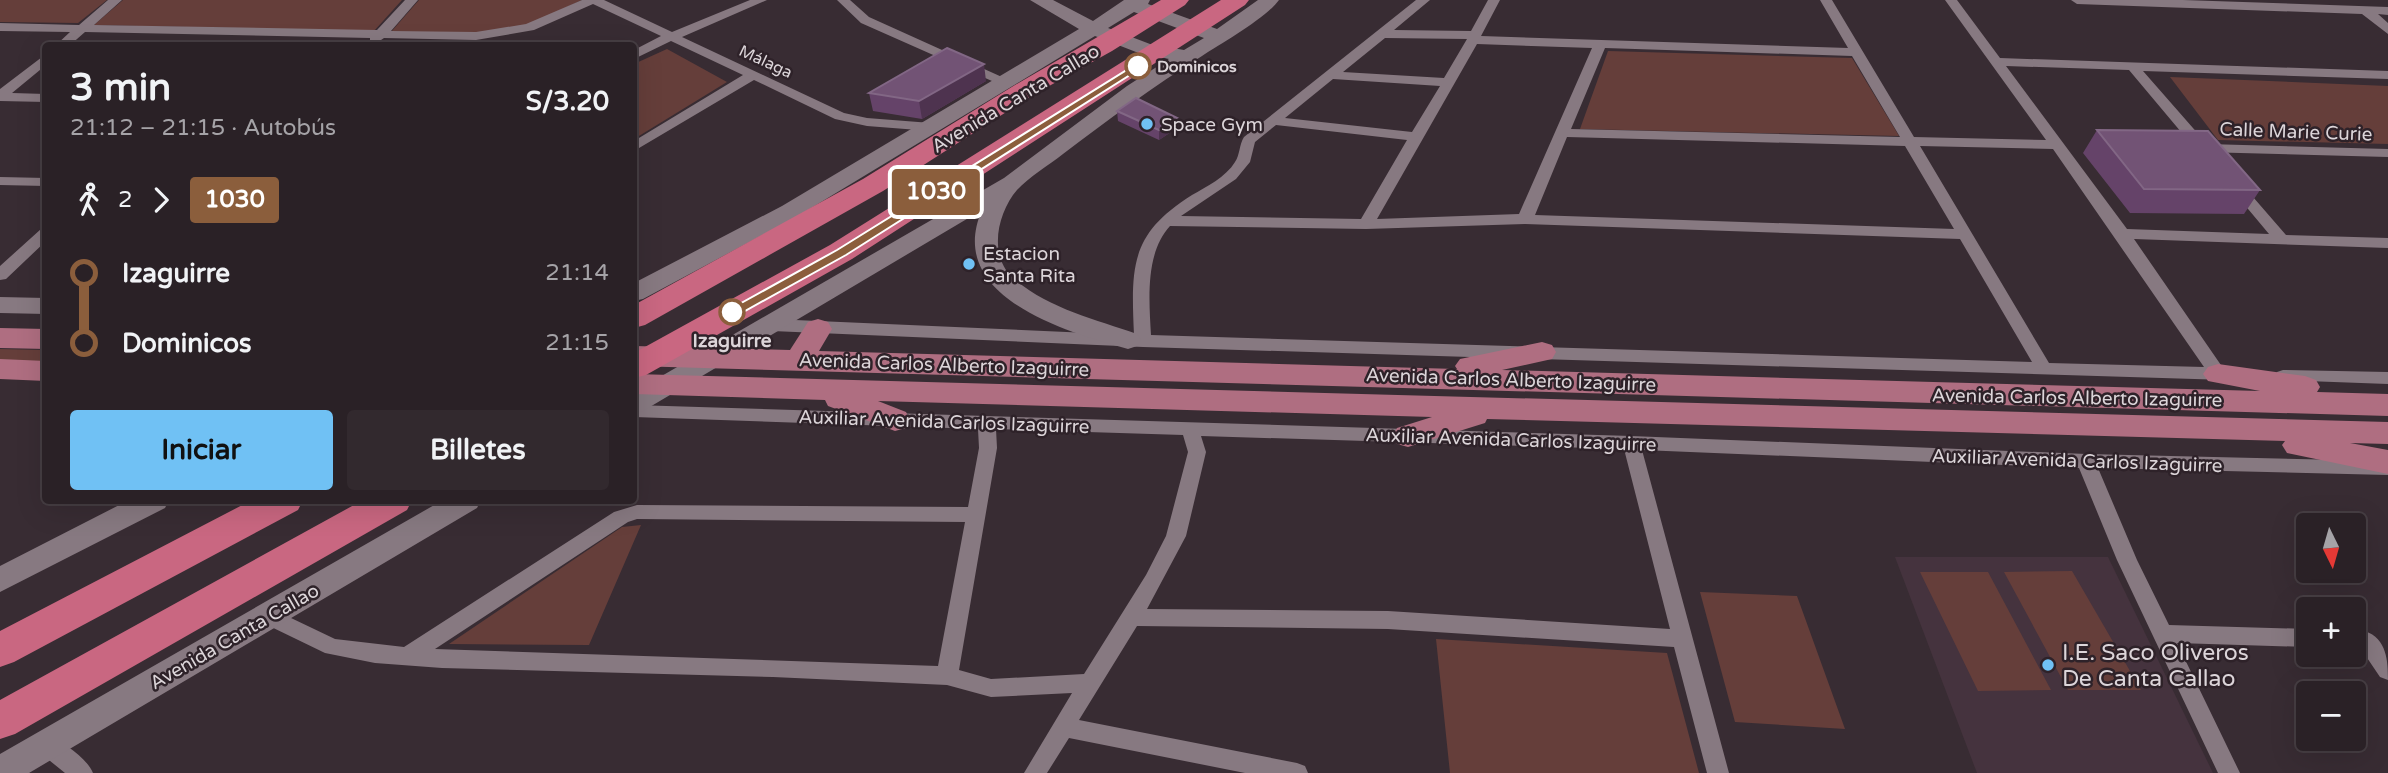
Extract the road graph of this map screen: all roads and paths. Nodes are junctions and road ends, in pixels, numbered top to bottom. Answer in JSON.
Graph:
{"nodes":[{"id":1,"x":116,"y":0,"type":"edge"},
{"id":2,"x":412,"y":0,"type":"edge"},
{"id":3,"x":593,"y":0,"type":"edge"},
{"id":4,"x":761,"y":0,"type":"edge"},
{"id":5,"x":843,"y":0,"type":"edge"},
{"id":6,"x":1039,"y":0,"type":"edge"},
{"id":7,"x":1177,"y":0,"type":"edge"},
{"id":8,"x":1237,"y":0,"type":"edge"},
{"id":9,"x":1270,"y":0,"type":"edge"},
{"id":10,"x":1424,"y":0,"type":"edge"},
{"id":11,"x":1494,"y":0,"type":"edge"},
{"id":12,"x":1826,"y":0,"type":"edge"},
{"id":13,"x":1951,"y":0,"type":"edge"},
{"id":14,"x":2077,"y":0,"type":"edge"},
{"id":15,"x":1137,"y":5,"type":"edge"},
{"id":16,"x":2367,"y":10,"type":"junction"},
{"id":17,"x":2388,"y":11,"type":"edge"},
{"id":18,"x":0,"y":27,"type":"edge"},
{"id":19,"x":83,"y":27,"type":"junction"},
{"id":20,"x":2388,"y":30,"type":"edge"},
{"id":21,"x":1106,"y":33,"type":"junction"},
{"id":22,"x":1207,"y":33,"type":"junction"},
{"id":23,"x":1380,"y":34,"type":"junction"},
{"id":24,"x":670,"y":37,"type":"junction"},
{"id":25,"x":1475,"y":37,"type":"junction"},
{"id":26,"x":375,"y":41,"type":"edge"},
{"id":27,"x":66,"y":42,"type":"edge"},
{"id":28,"x":1600,"y":44,"type":"junction"},
{"id":29,"x":1856,"y":52,"type":"junction"},
{"id":30,"x":1157,"y":53,"type":"junction"},
{"id":31,"x":637,"y":54,"type":"edge"},
{"id":32,"x":1188,"y":56,"type":"junction"},
{"id":33,"x":42,"y":61,"type":"edge"},
{"id":34,"x":1996,"y":62,"type":"junction"},
{"id":35,"x":2132,"y":66,"type":"junction"},
{"id":36,"x":753,"y":75,"type":"junction"},
{"id":37,"x":1333,"y":75,"type":"junction"},
{"id":38,"x":2388,"y":75,"type":"edge"},
{"id":39,"x":1006,"y":82,"type":"junction"},
{"id":40,"x":1447,"y":82,"type":"junction"},
{"id":41,"x":0,"y":96,"type":"edge"},
{"id":42,"x":42,"y":98,"type":"edge"},
{"id":43,"x":1274,"y":121,"type":"junction"},
{"id":44,"x":930,"y":127,"type":"junction"},
{"id":45,"x":1562,"y":133,"type":"junction"},
{"id":46,"x":1415,"y":137,"type":"junction"},
{"id":47,"x":1910,"y":141,"type":"junction"},
{"id":48,"x":637,"y":145,"type":"edge"},
{"id":49,"x":2057,"y":145,"type":"junction"},
{"id":50,"x":2202,"y":148,"type":"junction"},
{"id":51,"x":2388,"y":153,"type":"edge"},
{"id":52,"x":0,"y":181,"type":"edge"},
{"id":53,"x":42,"y":182,"type":"edge"},
{"id":54,"x":1012,"y":183,"type":"junction"},
{"id":55,"x":1525,"y":219,"type":"junction"},
{"id":56,"x":1167,"y":220,"type":"junction"},
{"id":57,"x":1366,"y":224,"type":"junction"},
{"id":58,"x":1964,"y":234,"type":"junction"},
{"id":59,"x":2122,"y":234,"type":"junction"},
{"id":60,"x":42,"y":236,"type":"edge"},
{"id":61,"x":2282,"y":240,"type":"junction"},
{"id":62,"x":2388,"y":243,"type":"edge"},
{"id":63,"x":0,"y":275,"type":"edge"},
{"id":64,"x":637,"y":291,"type":"edge"},
{"id":65,"x":0,"y":305,"type":"edge"},
{"id":66,"x":42,"y":306,"type":"edge"},
{"id":67,"x":637,"y":316,"type":"edge"},
{"id":68,"x":772,"y":325,"type":"junction"},
{"id":69,"x":818,"y":329,"type":"junction"},
{"id":70,"x":0,"y":338,"type":"edge"},
{"id":71,"x":42,"y":339,"type":"edge"},
{"id":72,"x":1135,"y":340,"type":"junction"},
{"id":73,"x":1542,"y":352,"type":"junction"},
{"id":74,"x":715,"y":358,"type":"junction"},
{"id":75,"x":640,"y":360,"type":"edge"},
{"id":76,"x":799,"y":360,"type":"junction"},
{"id":77,"x":0,"y":369,"type":"edge"},
{"id":78,"x":42,"y":370,"type":"edge"},
{"id":79,"x":2045,"y":370,"type":"junction"},
{"id":80,"x":2218,"y":374,"type":"junction"},
{"id":81,"x":1412,"y":377,"type":"junction"},
{"id":82,"x":2388,"y":378,"type":"edge"},
{"id":83,"x":637,"y":384,"type":"edge"},
{"id":84,"x":667,"y":385,"type":"junction"},
{"id":85,"x":816,"y":389,"type":"junction"},
{"id":86,"x":637,"y":402,"type":"edge"},
{"id":87,"x":2388,"y":402,"type":"edge"},
{"id":88,"x":1913,"y":406,"type":"junction"},
{"id":89,"x":1497,"y":408,"type":"junction"},
{"id":90,"x":637,"y":411,"type":"edge"},
{"id":91,"x":895,"y":419,"type":"junction"},
{"id":92,"x":987,"y":423,"type":"junction"},
{"id":93,"x":2208,"y":428,"type":"junction"},
{"id":94,"x":1190,"y":429,"type":"junction"},
{"id":95,"x":2388,"y":433,"type":"edge"},
{"id":96,"x":1408,"y":436,"type":"junction"},
{"id":97,"x":1631,"y":443,"type":"junction"},
{"id":98,"x":2086,"y":461,"type":"junction"},
{"id":99,"x":2388,"y":462,"type":"edge"},
{"id":100,"x":2388,"y":468,"type":"edge"},
{"id":101,"x":147,"y":504,"type":"edge"},
{"id":102,"x":277,"y":504,"type":"edge"},
{"id":103,"x":387,"y":504,"type":"edge"},
{"id":104,"x":460,"y":504,"type":"edge"},
{"id":105,"x":976,"y":514,"type":"junction"},
{"id":106,"x":0,"y":580,"type":"edge"},
{"id":107,"x":268,"y":616,"type":"junction"},
{"id":108,"x":1131,"y":617,"type":"junction"},
{"id":109,"x":2164,"y":634,"type":"junction"},
{"id":110,"x":2296,"y":638,"type":"edge"},
{"id":111,"x":1683,"y":639,"type":"junction"},
{"id":112,"x":2366,"y":639,"type":"edge"},
{"id":113,"x":2388,"y":640,"type":"edge"},
{"id":114,"x":2366,"y":646,"type":"edge"},
{"id":115,"x":0,"y":650,"type":"edge"},
{"id":116,"x":408,"y":656,"type":"junction"},
{"id":117,"x":2388,"y":671,"type":"edge"},
{"id":118,"x":947,"y":676,"type":"junction"},
{"id":119,"x":1089,"y":683,"type":"junction"},
{"id":120,"x":0,"y":721,"type":"edge"},
{"id":121,"x":1063,"y":727,"type":"junction"},
{"id":122,"x":47,"y":745,"type":"junction"},
{"id":123,"x":0,"y":772,"type":"edge"},
{"id":124,"x":82,"y":773,"type":"edge"},
{"id":125,"x":1035,"y":773,"type":"edge"},
{"id":126,"x":1297,"y":773,"type":"edge"},
{"id":127,"x":1718,"y":773,"type":"edge"},
{"id":128,"x":2229,"y":773,"type":"edge"}],
"edges":[{"from":1,"to":19,"type":"street"},
{"from":2,"to":26,"type":"street"},
{"from":3,"to":24,"type":"street","name":"Málaga"},
{"from":3,"to":26,"type":"street"},
{"from":4,"to":24,"type":"street"},
{"from":5,"to":39,"type":"street"},
{"from":6,"to":21,"type":"main road"},
{"from":7,"to":15,"type":"highway","name":"Avenida Canta Callao"},
{"from":8,"to":22,"type":"highway","name":"Avenida Canta Callao"},
{"from":9,"to":22,"type":"main road","name":"Avenida Canta Callao"},
{"from":10,"to":23,"type":"street"},
{"from":11,"to":25,"type":"street"},
{"from":12,"to":29,"type":"street"},
{"from":13,"to":34,"type":"street"},
{"from":14,"to":16,"type":"street"},
{"from":15,"to":21,"type":"highway","name":"Avenida Canta Callao"},
{"from":15,"to":22,"type":"main road"},
{"from":16,"to":17,"type":"street"},
{"from":16,"to":20,"type":"street"},
{"from":18,"to":19,"type":"street"},
{"from":19,"to":26,"type":"street"},
{"from":19,"to":27,"type":"street"},
{"from":21,"to":30,"type":"main road"},
{"from":21,"to":39,"type":"main road","name":"Avenida Canta Callao"},
{"from":21,"to":67,"type":"highway","name":"Avenida Canta Callao"},
{"from":22,"to":30,"type":"highway","name":"Avenida Canta Callao"},
{"from":22,"to":32,"type":"main road","name":"Avenida Canta Callao"},
{"from":23,"to":25,"type":"street"},
{"from":23,"to":37,"type":"street"},
{"from":24,"to":31,"type":"street"},
{"from":24,"to":36,"type":"street","name":"Málaga"},
{"from":25,"to":28,"type":"street"},
{"from":25,"to":40,"type":"street"},
{"from":28,"to":29,"type":"street"},
{"from":28,"to":45,"type":"street"},
{"from":29,"to":47,"type":"street"},
{"from":30,"to":32,"type":"main road"},
{"from":30,"to":75,"type":"highway","name":"Avenida Canta Callao"},
{"from":32,"to":54,"type":"main road","name":"Avenida Canta Callao"},
{"from":33,"to":41,"type":"street"},
{"from":34,"to":35,"type":"street"},
{"from":34,"to":49,"type":"street"},
{"from":35,"to":38,"type":"street"},
{"from":35,"to":50,"type":"street"},
{"from":36,"to":44,"type":"street","name":"Málaga"},
{"from":36,"to":48,"type":"street"},
{"from":37,"to":40,"type":"street"},
{"from":37,"to":43,"type":"street"},
{"from":39,"to":44,"type":"main road","name":"Avenida Canta Callao"},
{"from":40,"to":46,"type":"street"},
{"from":41,"to":42,"type":"street"},
{"from":43,"to":46,"type":"street"},
{"from":43,"to":56,"type":"street"},
{"from":44,"to":64,"type":"main road","name":"Avenida Canta Callao"},
{"from":45,"to":47,"type":"street"},
{"from":45,"to":55,"type":"street"},
{"from":46,"to":57,"type":"street"},
{"from":47,"to":49,"type":"street"},
{"from":47,"to":58,"type":"street"},
{"from":49,"to":59,"type":"street"},
{"from":50,"to":51,"type":"street","name":"Calle Marie Curie"},
{"from":50,"to":61,"type":"street"},
{"from":52,"to":53,"type":"street"},
{"from":54,"to":68,"type":"main road","name":"Avenida Canta Callao"},
{"from":54,"to":72,"type":"main road"},
{"from":55,"to":57,"type":"street"},
{"from":55,"to":58,"type":"street"},
{"from":56,"to":57,"type":"street"},
{"from":56,"to":72,"type":"street"},
{"from":58,"to":79,"type":"street"},
{"from":59,"to":61,"type":"street"},
{"from":59,"to":80,"type":"street"},
{"from":60,"to":63,"type":"street"},
{"from":61,"to":62,"type":"street"},
{"from":65,"to":66,"type":"main road"},
{"from":68,"to":69,"type":"street"},
{"from":68,"to":74,"type":"main road","name":"Avenida Canta Callao"},
{"from":69,"to":72,"type":"street"},
{"from":69,"to":76,"type":"main road"},
{"from":70,"to":71,"type":"main road"},
{"from":72,"to":73,"type":"street"},
{"from":73,"to":79,"type":"street"},
{"from":73,"to":81,"type":"main road"},
{"from":74,"to":75,"type":"main road","name":"Avenida Carlos Alberto Izaguirre"},
{"from":74,"to":76,"type":"main road","name":"Avenida Carlos Alberto Izaguirre"},
{"from":74,"to":84,"type":"main road","name":"Avenida Canta Callao"},
{"from":76,"to":81,"type":"main road","name":"Avenida Carlos Alberto Izaguirre"},
{"from":77,"to":78,"type":"main road"},
{"from":79,"to":80,"type":"street"},
{"from":80,"to":82,"type":"street"},
{"from":80,"to":87,"type":"main road"},
{"from":81,"to":88,"type":"main road","name":"Avenida Carlos Alberto Izaguirre"},
{"from":83,"to":84,"type":"main road","name":"Avenida Carlos Alberto Izaguirre"},
{"from":84,"to":85,"type":"main road","name":"Avenida Carlos Alberto Izaguirre"},
{"from":84,"to":86,"type":"main road","name":"Avenida Canta Callao"},
{"from":85,"to":89,"type":"main road","name":"Avenida Carlos Alberto Izaguirre"},
{"from":85,"to":91,"type":"main road"},
{"from":87,"to":88,"type":"main road","name":"Avenida Carlos Alberto Izaguirre"},
{"from":88,"to":89,"type":"main road","name":"Avenida Carlos Alberto Izaguirre"},
{"from":88,"to":93,"type":"main road","name":"Avenida Carlos Alberto Izaguirre"},
{"from":89,"to":96,"type":"main road"},
{"from":90,"to":91,"type":"street","name":"Auxiliar Avenida Carlos Izaguirre"},
{"from":91,"to":92,"type":"street","name":"Auxiliar Avenida Carlos Izaguirre"},
{"from":92,"to":94,"type":"street","name":"Auxiliar Avenida Carlos Izaguirre"},
{"from":92,"to":105,"type":"street"},
{"from":93,"to":95,"type":"main road","name":"Avenida Carlos Alberto Izaguirre"},
{"from":93,"to":99,"type":"main road"},
{"from":94,"to":96,"type":"street","name":"Auxiliar Avenida Carlos Izaguirre"},
{"from":94,"to":108,"type":"street"},
{"from":96,"to":97,"type":"street","name":"Auxiliar Avenida Carlos Izaguirre"},
{"from":97,"to":98,"type":"street","name":"Auxiliar Avenida Carlos Izaguirre"},
{"from":97,"to":111,"type":"street"},
{"from":98,"to":100,"type":"street","name":"Auxiliar Avenida Carlos Izaguirre"},
{"from":98,"to":109,"type":"street"},
{"from":101,"to":106,"type":"main road"},
{"from":102,"to":115,"type":"highway"},
{"from":103,"to":120,"type":"highway","name":"Avenida Canta Callao"},
{"from":104,"to":107,"type":"main road","name":"Avenida Canta Callao"},
{"from":105,"to":116,"type":"street"},
{"from":105,"to":118,"type":"street"},
{"from":107,"to":116,"type":"street"},
{"from":107,"to":122,"type":"main road","name":"Avenida Canta Callao"},
{"from":108,"to":111,"type":"street"},
{"from":108,"to":119,"type":"street"},
{"from":109,"to":110,"type":"street"},
{"from":109,"to":128,"type":"street"},
{"from":111,"to":127,"type":"street"},
{"from":112,"to":113,"type":"street"},
{"from":114,"to":117,"type":"street"},
{"from":116,"to":118,"type":"street"},
{"from":118,"to":119,"type":"street"},
{"from":119,"to":121,"type":"street"},
{"from":121,"to":125,"type":"street"},
{"from":121,"to":126,"type":"street"},
{"from":122,"to":123,"type":"main road","name":"Avenida Canta Callao"},
{"from":122,"to":124,"type":"street"}]}
